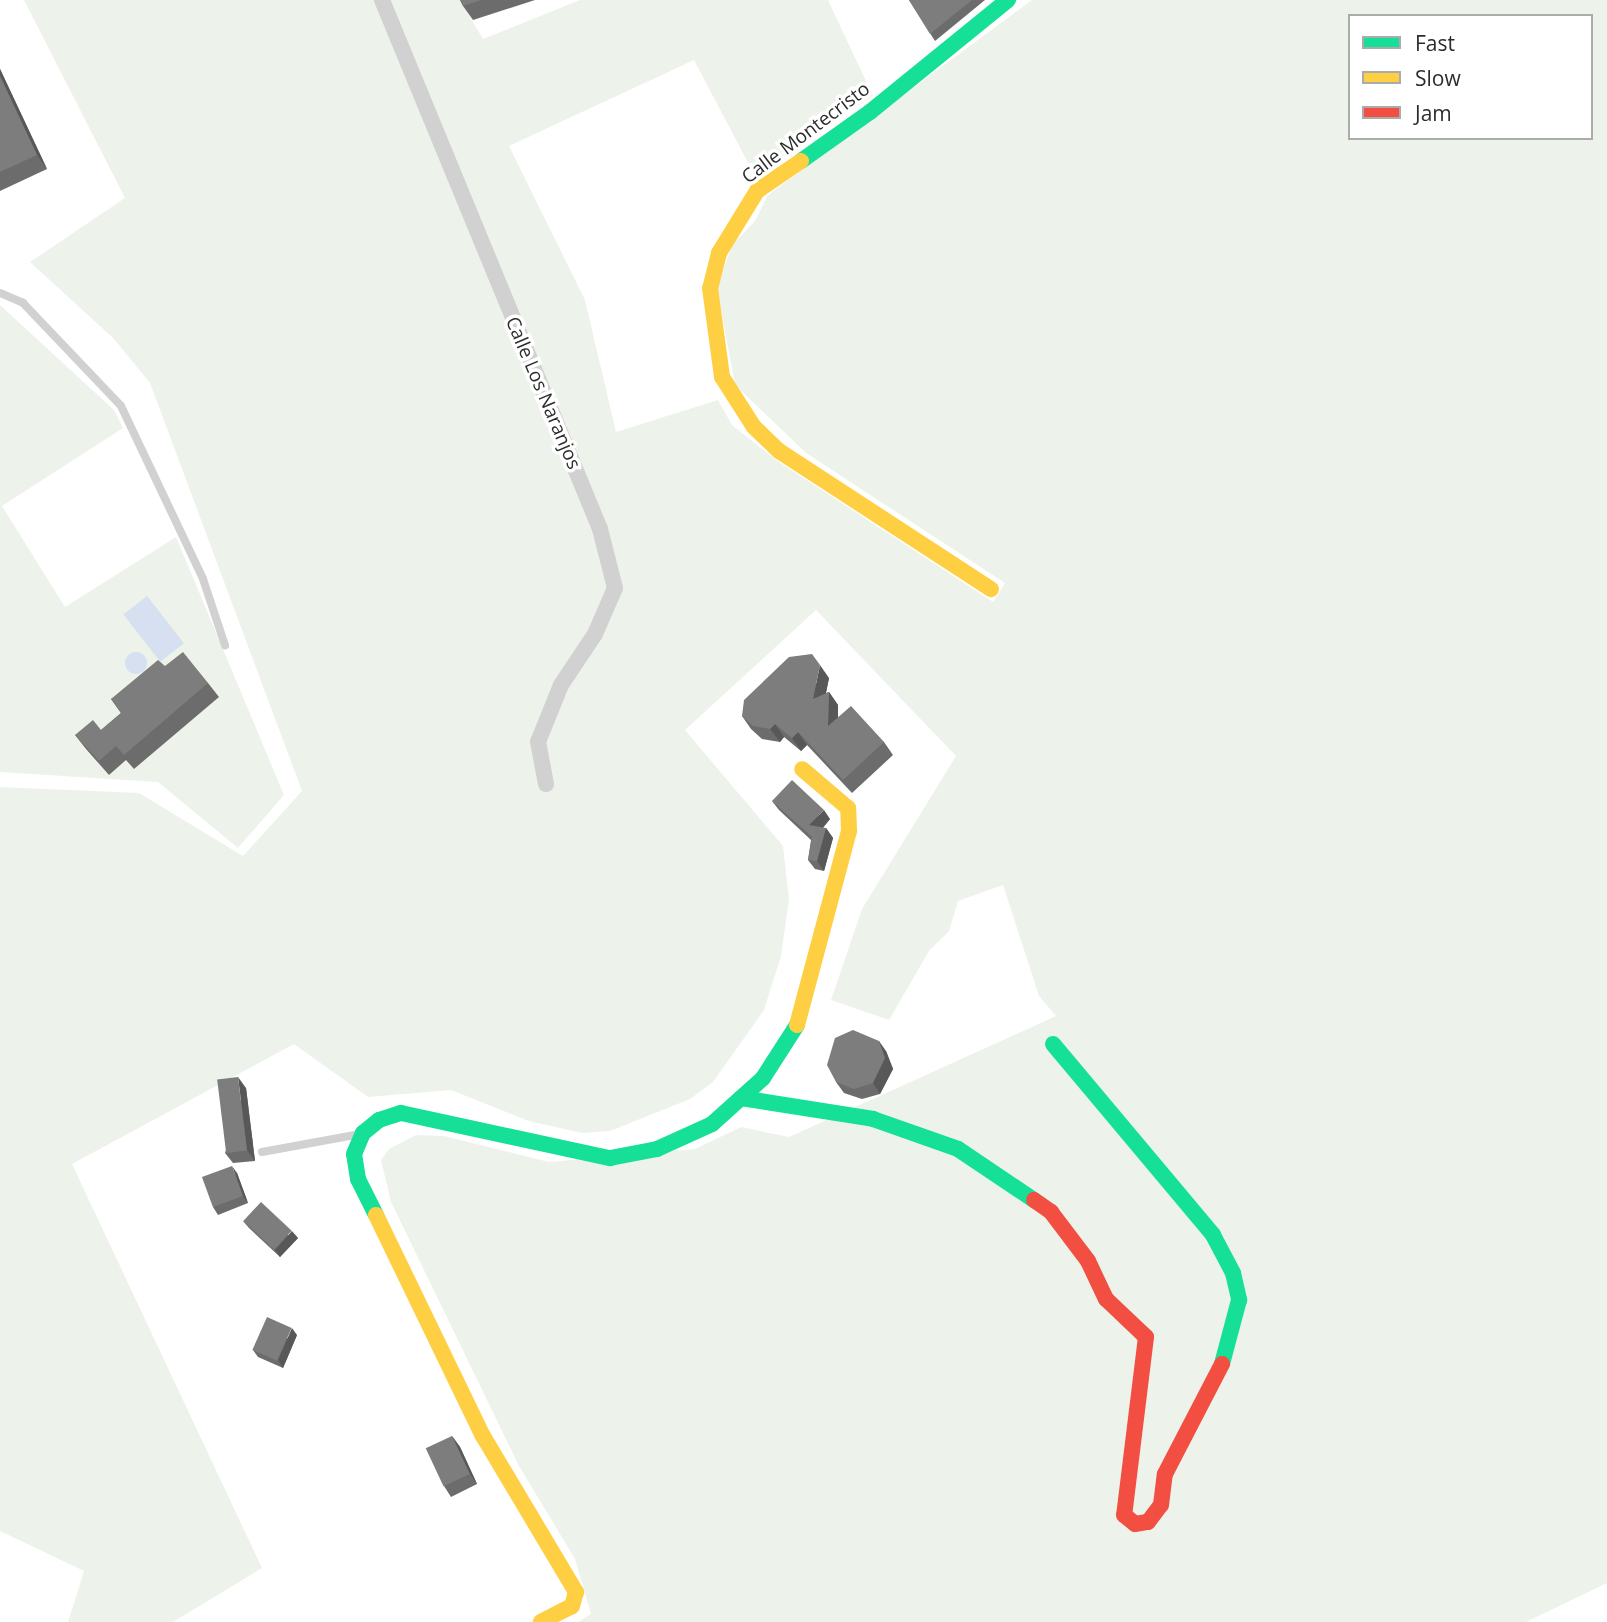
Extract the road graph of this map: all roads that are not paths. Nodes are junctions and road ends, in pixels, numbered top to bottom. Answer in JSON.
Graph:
{"nodes":[{"id":1,"x":382,"y":0,"type":"edge"},
{"id":2,"x":1008,"y":0,"type":"edge"},
{"id":3,"x":0,"y":293,"type":"edge"},
{"id":4,"x":990,"y":589,"type":"dead end"},
{"id":5,"x":225,"y":645,"type":"dead end"},
{"id":6,"x":802,"y":769,"type":"dead end"},
{"id":7,"x":546,"y":784,"type":"dead end"},
{"id":8,"x":1053,"y":1044,"type":"dead end"},
{"id":9,"x":741,"y":1098,"type":"junction"},
{"id":10,"x":363,"y":1133,"type":"junction"},
{"id":11,"x":262,"y":1152,"type":"dead end"},
{"id":12,"x":541,"y":1622,"type":"edge"}],
"edges":[{"from":1,"to":7,"type":"street","name":"Calle Los Naranjos"},
{"from":2,"to":4,"type":"street","name":"Calle Montecristo"},
{"from":3,"to":5,"type":"lane"},
{"from":6,"to":9,"type":"street"},
{"from":8,"to":9,"type":"street"},
{"from":9,"to":10,"type":"street"},
{"from":10,"to":11,"type":"lane"},
{"from":10,"to":12,"type":"street"}]}
